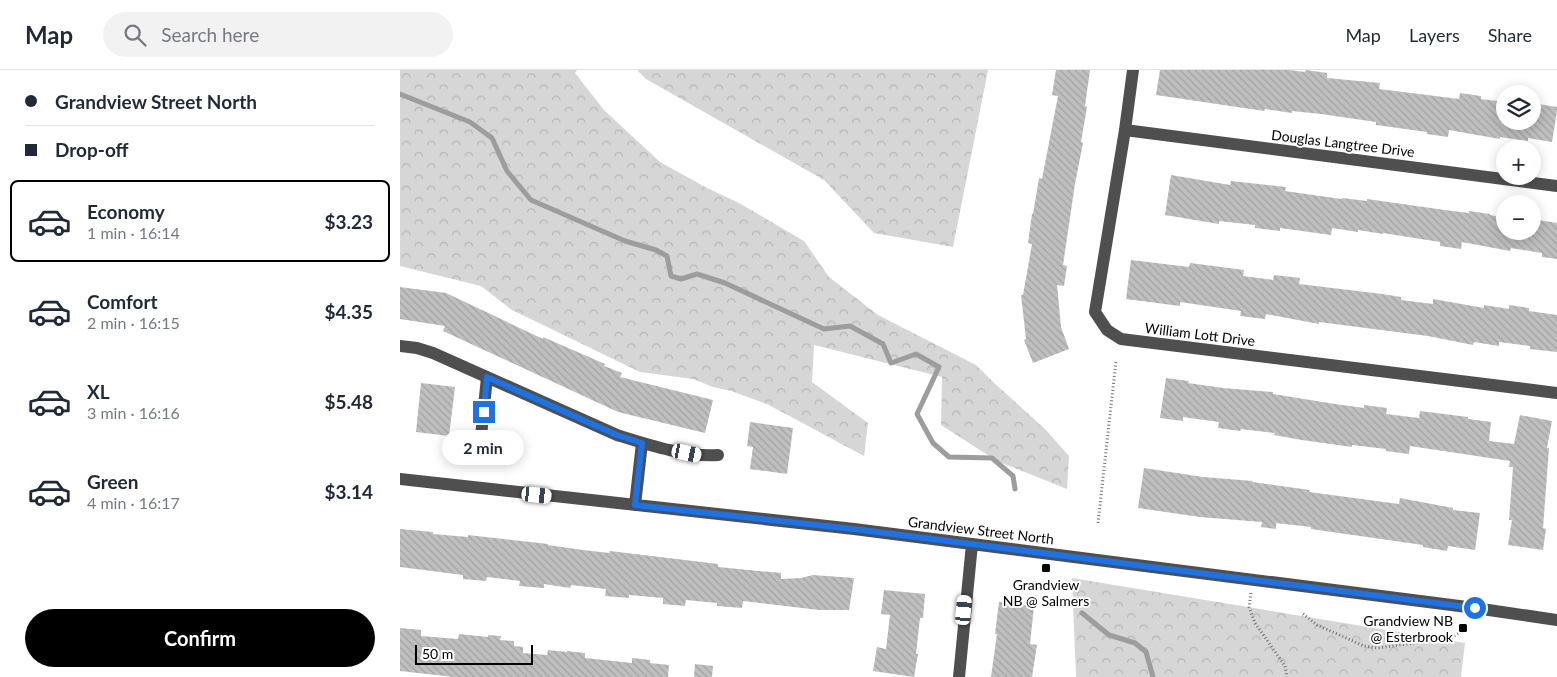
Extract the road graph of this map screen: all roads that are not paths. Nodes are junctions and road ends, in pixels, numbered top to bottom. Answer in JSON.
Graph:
{"nodes":[{"id":1,"x":1133,"y":70,"type":"edge"},
{"id":2,"x":1125,"y":130,"type":"junction"},
{"id":3,"x":1557,"y":186,"type":"edge"},
{"id":4,"x":400,"y":346,"type":"edge"},
{"id":5,"x":487,"y":377,"type":"junction"},
{"id":6,"x":1557,"y":393,"type":"edge"},
{"id":7,"x":642,"y":443,"type":"junction"},
{"id":8,"x":480,"y":446,"type":"dead end"},
{"id":9,"x":718,"y":455,"type":"dead end"},
{"id":10,"x":400,"y":480,"type":"edge"},
{"id":11,"x":635,"y":505,"type":"junction"},
{"id":12,"x":972,"y":544,"type":"junction"},
{"id":13,"x":1557,"y":620,"type":"edge"},
{"id":14,"x":959,"y":677,"type":"edge"}],
"edges":[{"from":1,"to":2,"type":"street","name":"William Lott Drive"},
{"from":2,"to":3,"type":"street","name":"Douglas Langtree Drive"},
{"from":2,"to":6,"type":"street","name":"William Lott Drive"},
{"from":4,"to":5,"type":"street"},
{"from":5,"to":7,"type":"street"},
{"from":5,"to":8,"type":"street"},
{"from":7,"to":9,"type":"street"},
{"from":7,"to":11,"type":"street"},
{"from":10,"to":11,"type":"street","name":"Grandview Street North"},
{"from":11,"to":12,"type":"street","name":"Grandview Street North"},
{"from":12,"to":13,"type":"street","name":"Grandview Street North"},
{"from":12,"to":14,"type":"street"}]}
